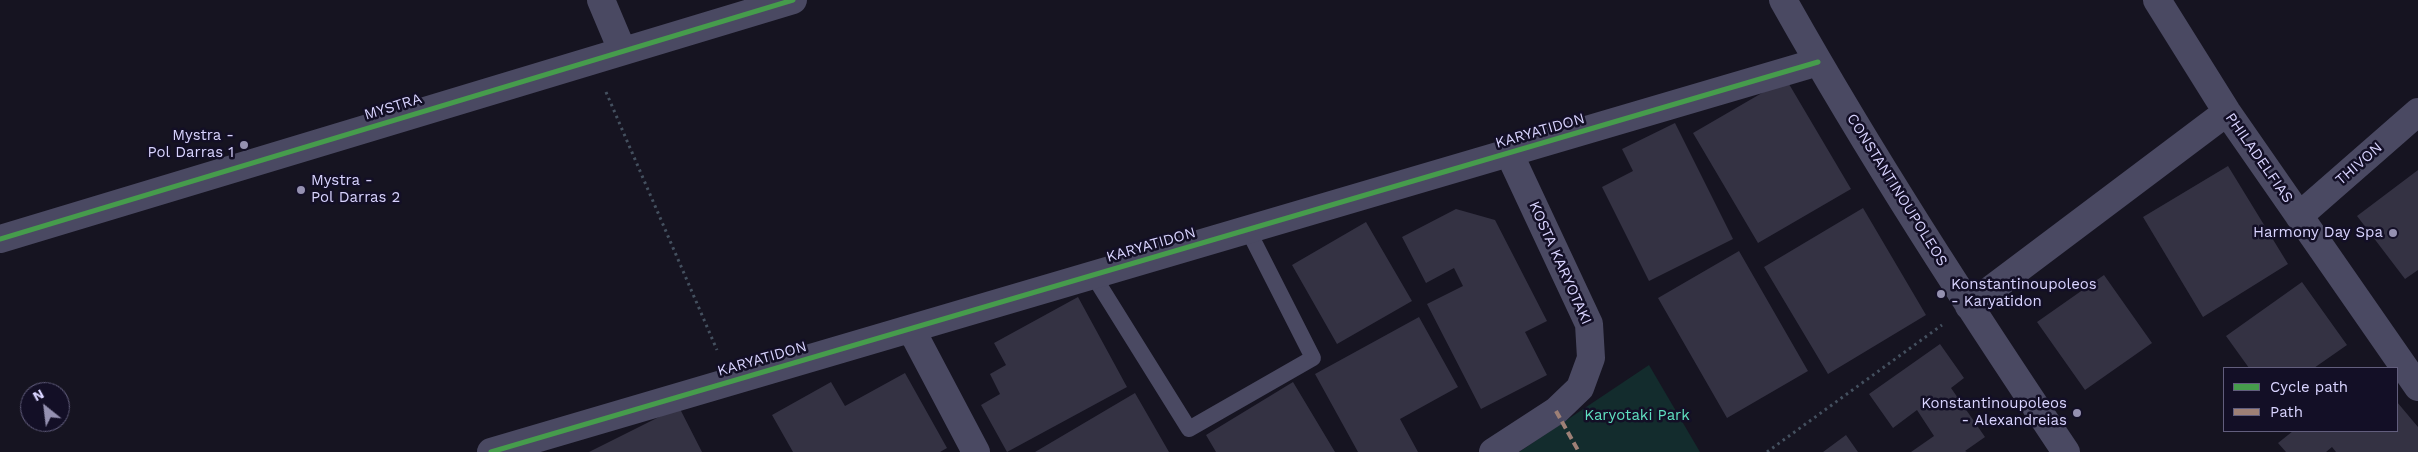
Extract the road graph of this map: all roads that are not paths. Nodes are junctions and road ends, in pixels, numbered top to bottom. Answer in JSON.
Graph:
{"nodes":[{"id":1,"x":602,"y":0,"type":"edge"},
{"id":2,"x":793,"y":0,"type":"edge"},
{"id":3,"x":1783,"y":0,"type":"edge"},
{"id":4,"x":2157,"y":0,"type":"edge"},
{"id":5,"x":622,"y":50,"type":"junction"},
{"id":6,"x":1818,"y":62,"type":"junction"},
{"id":7,"x":2227,"y":112,"type":"junction"},
{"id":8,"x":2418,"y":112,"type":"edge"},
{"id":9,"x":1509,"y":153,"type":"junction"},
{"id":10,"x":2299,"y":216,"type":"junction"},
{"id":11,"x":1248,"y":230,"type":"junction"},
{"id":12,"x":0,"y":239,"type":"edge"},
{"id":13,"x":1093,"y":275,"type":"junction"},
{"id":14,"x":1969,"y":306,"type":"junction"},
{"id":15,"x":911,"y":329,"type":"junction"},
{"id":16,"x":2418,"y":387,"type":"edge"},
{"id":17,"x":496,"y":451,"type":"edge"},
{"id":18,"x":976,"y":452,"type":"edge"},
{"id":19,"x":1493,"y":452,"type":"edge"},
{"id":20,"x":2066,"y":452,"type":"edge"}],
"edges":[{"from":1,"to":5,"type":"street"},
{"from":2,"to":5,"type":"street","name":"MYSTRA"},
{"from":3,"to":6,"type":"street","name":"CONSTANTINOUPOLEOS"},
{"from":4,"to":7,"type":"street","name":"PHILADELFIAS"},
{"from":5,"to":12,"type":"street","name":"MYSTRA"},
{"from":6,"to":9,"type":"street","name":"KARYATIDON"},
{"from":6,"to":14,"type":"street","name":"CONSTANTINOUPOLEOS"},
{"from":7,"to":10,"type":"street","name":"PHILADELFIAS"},
{"from":7,"to":14,"type":"street"},
{"from":8,"to":10,"type":"street","name":"THIVON"},
{"from":9,"to":11,"type":"street","name":"KARYATIDON"},
{"from":9,"to":19,"type":"street","name":"KOSTA KARYOTAKI"},
{"from":10,"to":16,"type":"street","name":"PHILADELFIAS"},
{"from":11,"to":13,"type":"street","name":"KARYATIDON"},
{"from":11,"to":13,"type":"lane"},
{"from":13,"to":15,"type":"street","name":"KARYATIDON"},
{"from":14,"to":20,"type":"street","name":"CONSTANTINOUPOLEOS"},
{"from":15,"to":17,"type":"street","name":"KARYATIDON"},
{"from":15,"to":18,"type":"street"}]}
